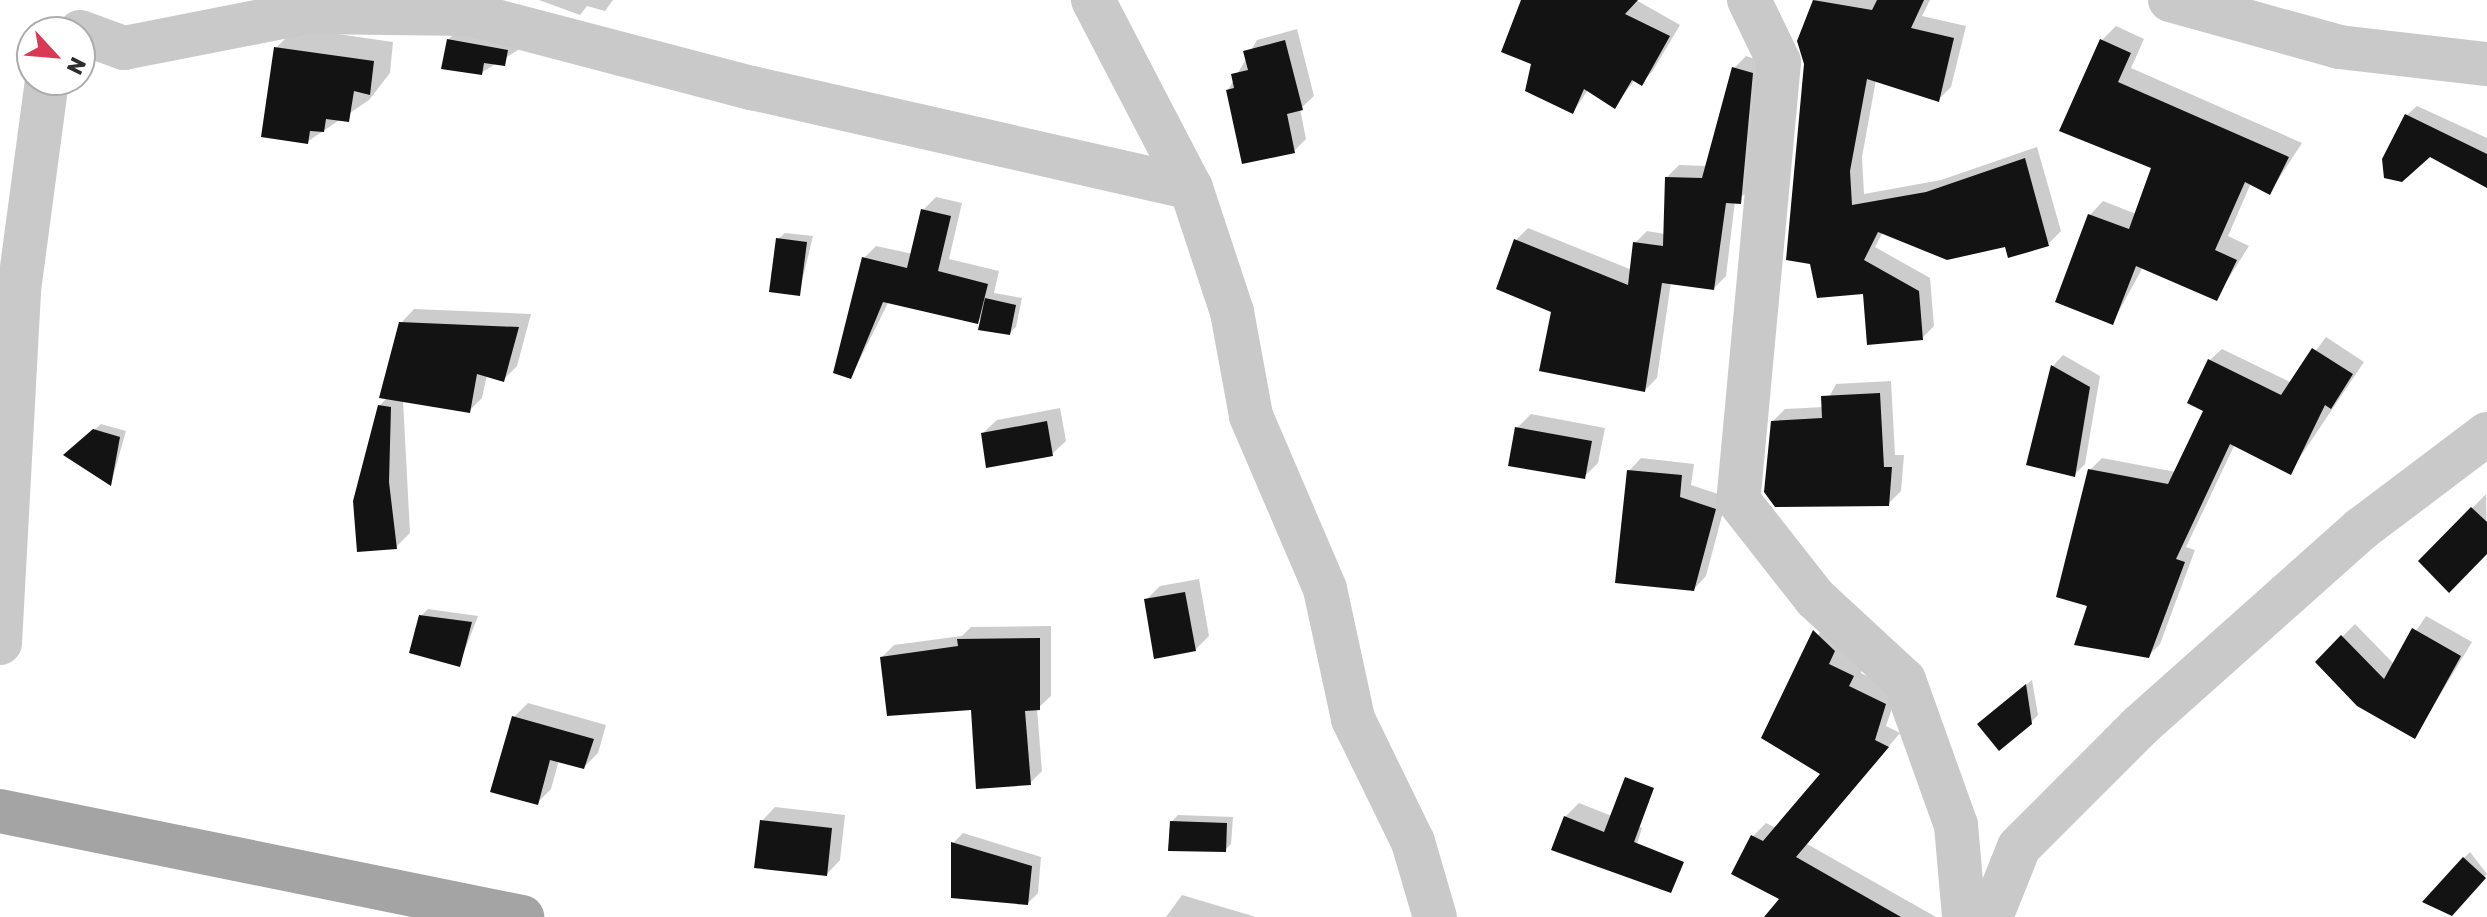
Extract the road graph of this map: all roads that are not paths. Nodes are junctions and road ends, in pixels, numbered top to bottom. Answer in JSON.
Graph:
{"nodes":[{"id":1,"x":1093,"y":0,"type":"edge"},
{"id":2,"x":1749,"y":0,"type":"edge"},
{"id":3,"x":2170,"y":0,"type":"edge"},
{"id":4,"x":96,"y":35,"type":"edge"},
{"id":5,"x":2487,"y":64,"type":"edge"},
{"id":6,"x":45,"y":96,"type":"edge"},
{"id":7,"x":1191,"y":188,"type":"junction"},
{"id":8,"x":2487,"y":434,"type":"edge"},
{"id":9,"x":0,"y":643,"type":"edge"},
{"id":10,"x":0,"y":811,"type":"edge"},
{"id":11,"x":522,"y":917,"type":"edge"},
{"id":12,"x":1435,"y":917,"type":"edge"},
{"id":13,"x":1964,"y":917,"type":"edge"},
{"id":14,"x":1991,"y":917,"type":"edge"}],
"edges":[{"from":1,"to":7,"type":"street"},
{"from":2,"to":13,"type":"street"},
{"from":3,"to":5,"type":"street"},
{"from":4,"to":7,"type":"street"},
{"from":6,"to":9,"type":"street"},
{"from":7,"to":12,"type":"street"},
{"from":8,"to":14,"type":"street"},
{"from":10,"to":11,"type":"main road"}]}
